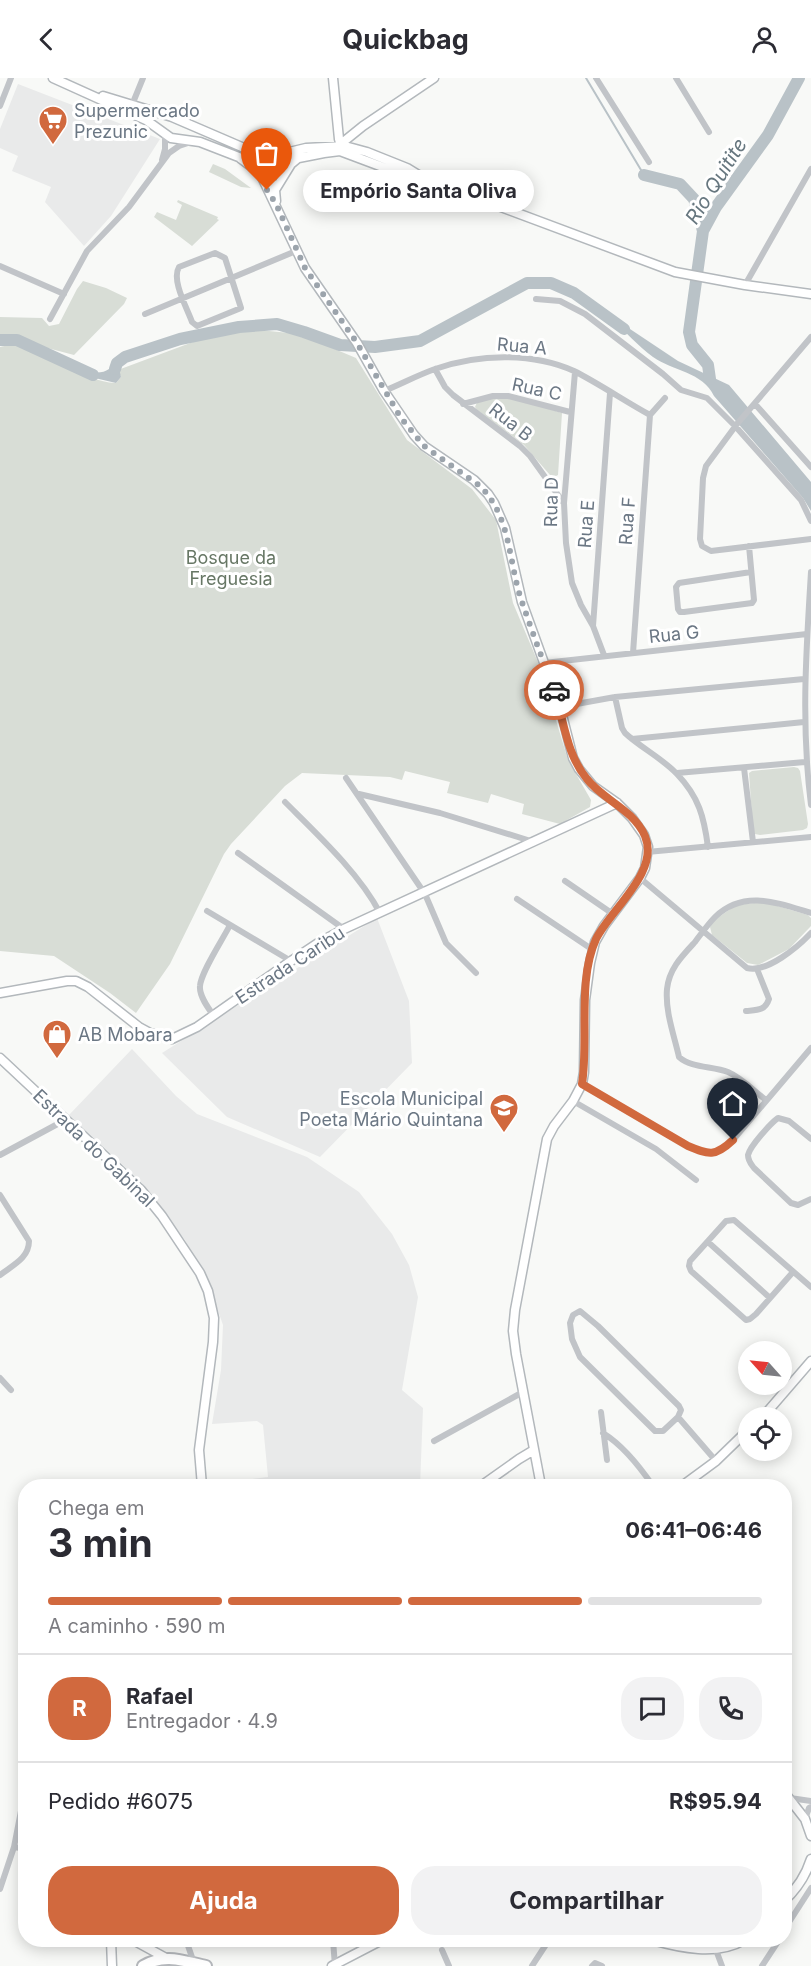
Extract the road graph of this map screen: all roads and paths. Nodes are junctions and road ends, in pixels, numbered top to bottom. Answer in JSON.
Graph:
{"nodes":[{"id":1,"x":11,"y":78,"type":"edge"},
{"id":2,"x":53,"y":78,"type":"edge"},
{"id":3,"x":143,"y":78,"type":"edge"},
{"id":4,"x":333,"y":78,"type":"edge"},
{"id":5,"x":434,"y":78,"type":"edge"},
{"id":6,"x":596,"y":78,"type":"edge"},
{"id":7,"x":676,"y":78,"type":"edge"},
{"id":8,"x":86,"y":92,"type":"junction"},
{"id":9,"x":132,"y":105,"type":"junction"},
{"id":10,"x":0,"y":106,"type":"edge"},
{"id":11,"x":337,"y":118,"type":"junction"},
{"id":12,"x":363,"y":126,"type":"junction"},
{"id":13,"x":204,"y":131,"type":"junction"},
{"id":14,"x":709,"y":132,"type":"dead end"},
{"id":15,"x":165,"y":134,"type":"junction"},
{"id":16,"x":195,"y":141,"type":"junction"},
{"id":17,"x":306,"y":148,"type":"junction"},
{"id":18,"x":343,"y":149,"type":"junction"},
{"id":19,"x":252,"y":152,"type":"junction"},
{"id":20,"x":367,"y":152,"type":"junction"},
{"id":21,"x":240,"y":158,"type":"junction"},
{"id":22,"x":298,"y":159,"type":"junction"},
{"id":23,"x":649,"y":162,"type":"dead end"},
{"id":24,"x":160,"y":164,"type":"junction"},
{"id":25,"x":265,"y":164,"type":"junction"},
{"id":26,"x":811,"y":169,"type":"edge"},
{"id":27,"x":426,"y":179,"type":"junction"},
{"id":28,"x":275,"y":190,"type":"junction"},
{"id":29,"x":276,"y":204,"type":"junction"},
{"id":30,"x":296,"y":251,"type":"junction"},
{"id":31,"x":0,"y":266,"type":"edge"},
{"id":32,"x":232,"y":278,"type":"junction"},
{"id":33,"x":745,"y":285,"type":"junction"},
{"id":34,"x":64,"y":294,"type":"junction"},
{"id":35,"x":811,"y":294,"type":"edge"},
{"id":36,"x":183,"y":298,"type":"junction"},
{"id":37,"x":536,"y":299,"type":"dead end"},
{"id":38,"x":145,"y":314,"type":"dead end"},
{"id":39,"x":50,"y":319,"type":"dead end"},
{"id":40,"x":811,"y":337,"type":"edge"},
{"id":41,"x":435,"y":369,"type":"junction"},
{"id":42,"x":574,"y":372,"type":"junction"},
{"id":43,"x":384,"y":391,"type":"junction"},
{"id":44,"x":610,"y":393,"type":"junction"},
{"id":45,"x":665,"y":398,"type":"dead end"},
{"id":46,"x":463,"y":404,"type":"junction"},
{"id":47,"x":753,"y":406,"type":"junction"},
{"id":48,"x":570,"y":411,"type":"junction"},
{"id":49,"x":650,"y":415,"type":"junction"},
{"id":50,"x":736,"y":426,"type":"junction"},
{"id":51,"x":811,"y":467,"type":"edge"},
{"id":52,"x":564,"y":503,"type":"junction"},
{"id":53,"x":811,"y":519,"type":"edge"},
{"id":54,"x":811,"y":538,"type":"edge"},
{"id":55,"x":749,"y":546,"type":"junction"},
{"id":56,"x":751,"y":572,"type":"junction"},
{"id":57,"x":811,"y":572,"type":"edge"},
{"id":58,"x":593,"y":627,"type":"junction"},
{"id":59,"x":807,"y":634,"type":"junction"},
{"id":60,"x":633,"y":653,"type":"junction"},
{"id":61,"x":604,"y":655,"type":"junction"},
{"id":62,"x":544,"y":663,"type":"junction"},
{"id":63,"x":804,"y":679,"type":"junction"},
{"id":64,"x":615,"y":697,"type":"junction"},
{"id":65,"x":560,"y":706,"type":"junction"},
{"id":66,"x":804,"y":722,"type":"junction"},
{"id":67,"x":632,"y":739,"type":"junction"},
{"id":68,"x":805,"y":762,"type":"junction"},
{"id":69,"x":744,"y":768,"type":"junction"},
{"id":70,"x":677,"y":773,"type":"junction"},
{"id":71,"x":346,"y":778,"type":"dead end"},
{"id":72,"x":359,"y":794,"type":"junction"},
{"id":73,"x":285,"y":802,"type":"dead end"},
{"id":74,"x":617,"y":803,"type":"junction"},
{"id":75,"x":811,"y":805,"type":"edge"},
{"id":76,"x":811,"y":837,"type":"edge"},
{"id":77,"x":534,"y":842,"type":"junction"},
{"id":78,"x":753,"y":842,"type":"junction"},
{"id":79,"x":708,"y":847,"type":"junction"},
{"id":80,"x":647,"y":852,"type":"junction"},
{"id":81,"x":238,"y":853,"type":"dead end"},
{"id":82,"x":640,"y":878,"type":"junction"},
{"id":83,"x":565,"y":881,"type":"dead end"},
{"id":84,"x":424,"y":894,"type":"junction"},
{"id":85,"x":517,"y":899,"type":"dead end"},
{"id":86,"x":207,"y":911,"type":"dead end"},
{"id":87,"x":380,"y":913,"type":"junction"},
{"id":88,"x":811,"y":913,"type":"edge"},
{"id":89,"x":613,"y":914,"type":"junction"},
{"id":90,"x":230,"y":925,"type":"junction"},
{"id":91,"x":344,"y":929,"type":"junction"},
{"id":92,"x":704,"y":931,"type":"junction"},
{"id":93,"x":811,"y":933,"type":"edge"},
{"id":94,"x":593,"y":950,"type":"junction"},
{"id":95,"x":291,"y":961,"type":"junction"},
{"id":96,"x":757,"y":969,"type":"junction"},
{"id":97,"x":476,"y":973,"type":"dead end"},
{"id":98,"x":0,"y":993,"type":"edge"},
{"id":99,"x":746,"y":1011,"type":"dead end"},
{"id":100,"x":214,"y":1016,"type":"junction"},
{"id":101,"x":811,"y":1048,"type":"edge"},
{"id":102,"x":0,"y":1058,"type":"edge"},
{"id":103,"x":582,"y":1084,"type":"junction"},
{"id":104,"x":766,"y":1100,"type":"junction"},
{"id":105,"x":573,"y":1101,"type":"junction"},
{"id":106,"x":65,"y":1120,"type":"junction"},
{"id":107,"x":811,"y":1139,"type":"edge"},
{"id":108,"x":0,"y":1155,"type":"edge"},
{"id":109,"x":696,"y":1180,"type":"dead end"},
{"id":110,"x":0,"y":1195,"type":"edge"},
{"id":111,"x":811,"y":1199,"type":"edge"},
{"id":112,"x":708,"y":1242,"type":"junction"},
{"id":113,"x":793,"y":1272,"type":"junction"},
{"id":114,"x":0,"y":1275,"type":"edge"},
{"id":115,"x":811,"y":1287,"type":"edge"},
{"id":116,"x":770,"y":1298,"type":"junction"},
{"id":117,"x":811,"y":1361,"type":"edge"},
{"id":118,"x":0,"y":1378,"type":"edge"},
{"id":119,"x":11,"y":1390,"type":"dead end"},
{"id":120,"x":523,"y":1392,"type":"junction"},
{"id":121,"x":771,"y":1407,"type":"edge"},
{"id":122,"x":601,"y":1413,"type":"dead end"},
{"id":123,"x":678,"y":1417,"type":"junction"},
{"id":124,"x":603,"y":1433,"type":"junction"},
{"id":125,"x":738,"y":1440,"type":"edge"},
{"id":126,"x":435,"y":1441,"type":"dead end"},
{"id":127,"x":534,"y":1450,"type":"junction"},
{"id":128,"x":607,"y":1460,"type":"dead end"},
{"id":129,"x":716,"y":1461,"type":"junction"},
{"id":130,"x":201,"y":1479,"type":"edge"},
{"id":131,"x":491,"y":1479,"type":"edge"},
{"id":132,"x":540,"y":1479,"type":"edge"},
{"id":133,"x":648,"y":1479,"type":"edge"},
{"id":134,"x":692,"y":1479,"type":"edge"},
{"id":135,"x":792,"y":1796,"type":"edge"},
{"id":136,"x":811,"y":1801,"type":"edge"},
{"id":137,"x":792,"y":1802,"type":"edge"},
{"id":138,"x":811,"y":1807,"type":"edge"},
{"id":139,"x":805,"y":1819,"type":"junction"},
{"id":140,"x":18,"y":1826,"type":"edge"},
{"id":141,"x":811,"y":1836,"type":"edge"},
{"id":142,"x":14,"y":1847,"type":"junction"},
{"id":143,"x":18,"y":1848,"type":"edge"},
{"id":144,"x":811,"y":1859,"type":"edge"},
{"id":145,"x":811,"y":1888,"type":"edge"},
{"id":146,"x":0,"y":1889,"type":"edge"},
{"id":147,"x":792,"y":1892,"type":"edge"},
{"id":148,"x":792,"y":1918,"type":"edge"},
{"id":149,"x":111,"y":1947,"type":"edge"},
{"id":150,"x":146,"y":1947,"type":"edge"},
{"id":151,"x":189,"y":1947,"type":"edge"},
{"id":152,"x":334,"y":1947,"type":"edge"},
{"id":153,"x":369,"y":1947,"type":"edge"},
{"id":154,"x":545,"y":1947,"type":"edge"},
{"id":155,"x":683,"y":1947,"type":"edge"},
{"id":156,"x":726,"y":1947,"type":"edge"},
{"id":157,"x":774,"y":1947,"type":"edge"},
{"id":158,"x":442,"y":1950,"type":"dead end"},
{"id":159,"x":716,"y":1950,"type":"junction"},
{"id":160,"x":166,"y":1958,"type":"junction"},
{"id":161,"x":195,"y":1963,"type":"junction"},
{"id":162,"x":112,"y":1966,"type":"edge"},
{"id":163,"x":143,"y":1966,"type":"edge"},
{"id":164,"x":206,"y":1966,"type":"edge"},
{"id":165,"x":335,"y":1966,"type":"edge"},
{"id":166,"x":449,"y":1966,"type":"edge"},
{"id":167,"x":533,"y":1966,"type":"edge"},
{"id":168,"x":592,"y":1966,"type":"edge"},
{"id":169,"x":602,"y":1966,"type":"edge"},
{"id":170,"x":722,"y":1966,"type":"edge"},
{"id":171,"x":762,"y":1966,"type":"edge"}],
"edges":[{"from":1,"to":10,"type":"street"},
{"from":2,"to":8,"type":"main road"},
{"from":3,"to":9,"type":"street"},
{"from":4,"to":11,"type":"main road"},
{"from":5,"to":12,"type":"main road"},
{"from":6,"to":23,"type":"street"},
{"from":7,"to":14,"type":"street"},
{"from":8,"to":9,"type":"main road"},
{"from":8,"to":15,"type":"main road"},
{"from":9,"to":13,"type":"main road"},
{"from":11,"to":12,"type":"main road"},
{"from":11,"to":17,"type":"main road"},
{"from":11,"to":18,"type":"main road"},
{"from":12,"to":18,"type":"main road"},
{"from":12,"to":20,"type":"main road"},
{"from":13,"to":15,"type":"main road"},
{"from":13,"to":19,"type":"main road"},
{"from":15,"to":16,"type":"main road"},
{"from":15,"to":24,"type":"street"},
{"from":16,"to":21,"type":"main road"},
{"from":16,"to":24,"type":"street"},
{"from":17,"to":18,"type":"main road"},
{"from":17,"to":19,"type":"main road"},
{"from":18,"to":20,"type":"main road"},
{"from":18,"to":22,"type":"main road"},
{"from":18,"to":27,"type":"main road"},
{"from":19,"to":25,"type":"main road"},
{"from":20,"to":27,"type":"main road"},
{"from":21,"to":25,"type":"main road"},
{"from":21,"to":29,"type":"main road"},
{"from":22,"to":25,"type":"main road"},
{"from":22,"to":28,"type":"main road"},
{"from":24,"to":34,"type":"street"},
{"from":25,"to":28,"type":"main road"},
{"from":26,"to":33,"type":"street"},
{"from":27,"to":33,"type":"main road"},
{"from":28,"to":29,"type":"main road"},
{"from":29,"to":30,"type":"main road"},
{"from":30,"to":32,"type":"street"},
{"from":30,"to":43,"type":"main road"},
{"from":31,"to":34,"type":"street"},
{"from":32,"to":36,"type":"street"},
{"from":32,"to":36,"type":"street"},
{"from":32,"to":36,"type":"street"},
{"from":33,"to":35,"type":"main road"},
{"from":34,"to":39,"type":"street"},
{"from":36,"to":38,"type":"street"},
{"from":37,"to":50,"type":"street"},
{"from":40,"to":47,"type":"street"},
{"from":41,"to":42,"type":"street","name":"Rua A"},
{"from":41,"to":43,"type":"street","name":"Rua A"},
{"from":41,"to":46,"type":"street","name":"Rua B"},
{"from":42,"to":44,"type":"street","name":"Rua A"},
{"from":42,"to":48,"type":"street","name":"Rua D"},
{"from":43,"to":62,"type":"main road"},
{"from":44,"to":49,"type":"street","name":"Rua A"},
{"from":44,"to":58,"type":"street","name":"Rua E"},
{"from":45,"to":49,"type":"street"},
{"from":46,"to":48,"type":"street","name":"Rua C"},
{"from":46,"to":52,"type":"street","name":"Rua B"},
{"from":47,"to":50,"type":"street"},
{"from":47,"to":51,"type":"street"},
{"from":48,"to":52,"type":"street","name":"Rua D"},
{"from":49,"to":60,"type":"street","name":"Rua F"},
{"from":50,"to":53,"type":"street"},
{"from":50,"to":55,"type":"street"},
{"from":52,"to":58,"type":"street","name":"Rua D"},
{"from":54,"to":55,"type":"street"},
{"from":55,"to":56,"type":"street"},
{"from":56,"to":56,"type":"street"},
{"from":57,"to":59,"type":"street"},
{"from":58,"to":61,"type":"street","name":"Rua E"},
{"from":59,"to":60,"type":"street","name":"Rua G"},
{"from":59,"to":63,"type":"street"},
{"from":60,"to":61,"type":"street","name":"Rua G"},
{"from":61,"to":62,"type":"street","name":"Rua G"},
{"from":62,"to":65,"type":"main road"},
{"from":63,"to":64,"type":"street"},
{"from":63,"to":66,"type":"street"},
{"from":64,"to":65,"type":"street"},
{"from":64,"to":67,"type":"street"},
{"from":65,"to":74,"type":"main road"},
{"from":66,"to":67,"type":"street"},
{"from":66,"to":68,"type":"street"},
{"from":67,"to":70,"type":"street"},
{"from":68,"to":69,"type":"street"},
{"from":68,"to":75,"type":"street"},
{"from":69,"to":70,"type":"street"},
{"from":69,"to":78,"type":"street"},
{"from":70,"to":79,"type":"street"},
{"from":71,"to":72,"type":"street"},
{"from":72,"to":77,"type":"street"},
{"from":72,"to":84,"type":"street"},
{"from":73,"to":87,"type":"street"},
{"from":74,"to":77,"type":"main road","name":"Estrada Caribu"},
{"from":74,"to":80,"type":"main road"},
{"from":76,"to":78,"type":"street"},
{"from":77,"to":84,"type":"main road","name":"Estrada Caribu"},
{"from":78,"to":79,"type":"street"},
{"from":79,"to":80,"type":"street"},
{"from":80,"to":82,"type":"main road"},
{"from":81,"to":91,"type":"street"},
{"from":82,"to":89,"type":"main road"},
{"from":82,"to":92,"type":"street"},
{"from":83,"to":89,"type":"street"},
{"from":84,"to":87,"type":"main road","name":"Estrada Caribu"},
{"from":84,"to":97,"type":"street"},
{"from":85,"to":94,"type":"street"},
{"from":86,"to":90,"type":"street"},
{"from":87,"to":91,"type":"main road","name":"Estrada Caribu"},
{"from":88,"to":92,"type":"street"},
{"from":89,"to":94,"type":"main road"},
{"from":90,"to":95,"type":"street"},
{"from":90,"to":100,"type":"street"},
{"from":91,"to":95,"type":"main road","name":"Estrada Caribu"},
{"from":92,"to":96,"type":"street"},
{"from":92,"to":104,"type":"street"},
{"from":93,"to":96,"type":"street"},
{"from":94,"to":103,"type":"main road"},
{"from":95,"to":100,"type":"main road","name":"Estrada Caribu"},
{"from":96,"to":99,"type":"street"},
{"from":98,"to":100,"type":"main road","name":"Estrada Caribu"},
{"from":101,"to":104,"type":"street"},
{"from":102,"to":106,"type":"main road","name":"Estrada do Gabinal"},
{"from":103,"to":104,"type":"street"},
{"from":103,"to":105,"type":"main road"},
{"from":105,"to":109,"type":"street"},
{"from":105,"to":120,"type":"main road"},
{"from":106,"to":108,"type":"street"},
{"from":106,"to":130,"type":"main road","name":"Estrada do Gabinal"},
{"from":107,"to":111,"type":"street"},
{"from":110,"to":114,"type":"street"},
{"from":112,"to":113,"type":"street"},
{"from":112,"to":116,"type":"street"},
{"from":112,"to":116,"type":"street"},
{"from":113,"to":115,"type":"street"},
{"from":113,"to":116,"type":"street"},
{"from":117,"to":121,"type":"main road"},
{"from":118,"to":119,"type":"street"},
{"from":120,"to":126,"type":"street"},
{"from":120,"to":127,"type":"main road"},
{"from":122,"to":124,"type":"street"},
{"from":123,"to":123,"type":"street"},
{"from":123,"to":129,"type":"street"},
{"from":124,"to":128,"type":"street"},
{"from":124,"to":133,"type":"street"},
{"from":125,"to":129,"type":"main road"},
{"from":127,"to":131,"type":"main road"},
{"from":127,"to":132,"type":"main road"},
{"from":129,"to":134,"type":"main road"},
{"from":135,"to":136,"type":"street"},
{"from":137,"to":139,"type":"main road"},
{"from":138,"to":139,"type":"street"},
{"from":139,"to":141,"type":"main road"},
{"from":140,"to":142,"type":"street"},
{"from":142,"to":143,"type":"street"},
{"from":142,"to":146,"type":"street"},
{"from":144,"to":147,"type":"main road"},
{"from":145,"to":148,"type":"street"},
{"from":149,"to":162,"type":"main road"},
{"from":150,"to":160,"type":"main road"},
{"from":151,"to":161,"type":"street"},
{"from":152,"to":165,"type":"street"},
{"from":153,"to":165,"type":"main road"},
{"from":154,"to":167,"type":"street"},
{"from":155,"to":159,"type":"main road"},
{"from":156,"to":159,"type":"main road"},
{"from":157,"to":171,"type":"street"},
{"from":158,"to":166,"type":"street"},
{"from":159,"to":170,"type":"street"},
{"from":160,"to":161,"type":"highway"},
{"from":160,"to":163,"type":"highway"},
{"from":161,"to":164,"type":"highway"},
{"from":168,"to":169,"type":"street"}]}
